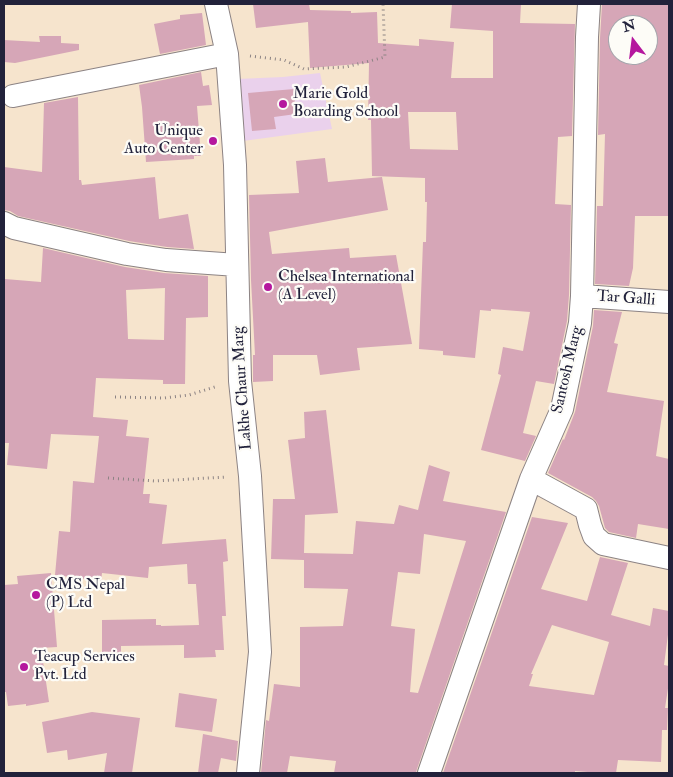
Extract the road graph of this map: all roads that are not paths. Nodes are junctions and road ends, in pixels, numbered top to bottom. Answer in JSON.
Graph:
{"nodes":[{"id":1,"x":216,"y":4,"type":"edge"},
{"id":2,"x":589,"y":4,"type":"edge"},
{"id":3,"x":227,"y":54,"type":"junction"},
{"id":4,"x":13,"y":96,"type":"dead end"},
{"id":5,"x":4,"y":223,"type":"edge"},
{"id":6,"x":237,"y":265,"type":"junction"},
{"id":7,"x":582,"y":296,"type":"junction"},
{"id":8,"x":669,"y":302,"type":"edge"},
{"id":9,"x":531,"y":479,"type":"junction"},
{"id":10,"x":669,"y":558,"type":"edge"},
{"id":11,"x":248,"y":773,"type":"edge"},
{"id":12,"x":429,"y":773,"type":"edge"}],
"edges":[{"from":1,"to":3,"type":"street","name":"Lakhe Chaur Marg"},
{"from":2,"to":7,"type":"street","name":"Santosh Marg"},
{"from":3,"to":4,"type":"street"},
{"from":3,"to":6,"type":"street","name":"Lakhe Chaur Marg"},
{"from":5,"to":6,"type":"street"},
{"from":6,"to":11,"type":"street","name":"Lakhe Chaur Marg"},
{"from":7,"to":8,"type":"street","name":"Tar Galli"},
{"from":7,"to":9,"type":"street","name":"Santosh Marg"},
{"from":9,"to":10,"type":"street"},
{"from":9,"to":12,"type":"street","name":"Santosh Marg"}]}
